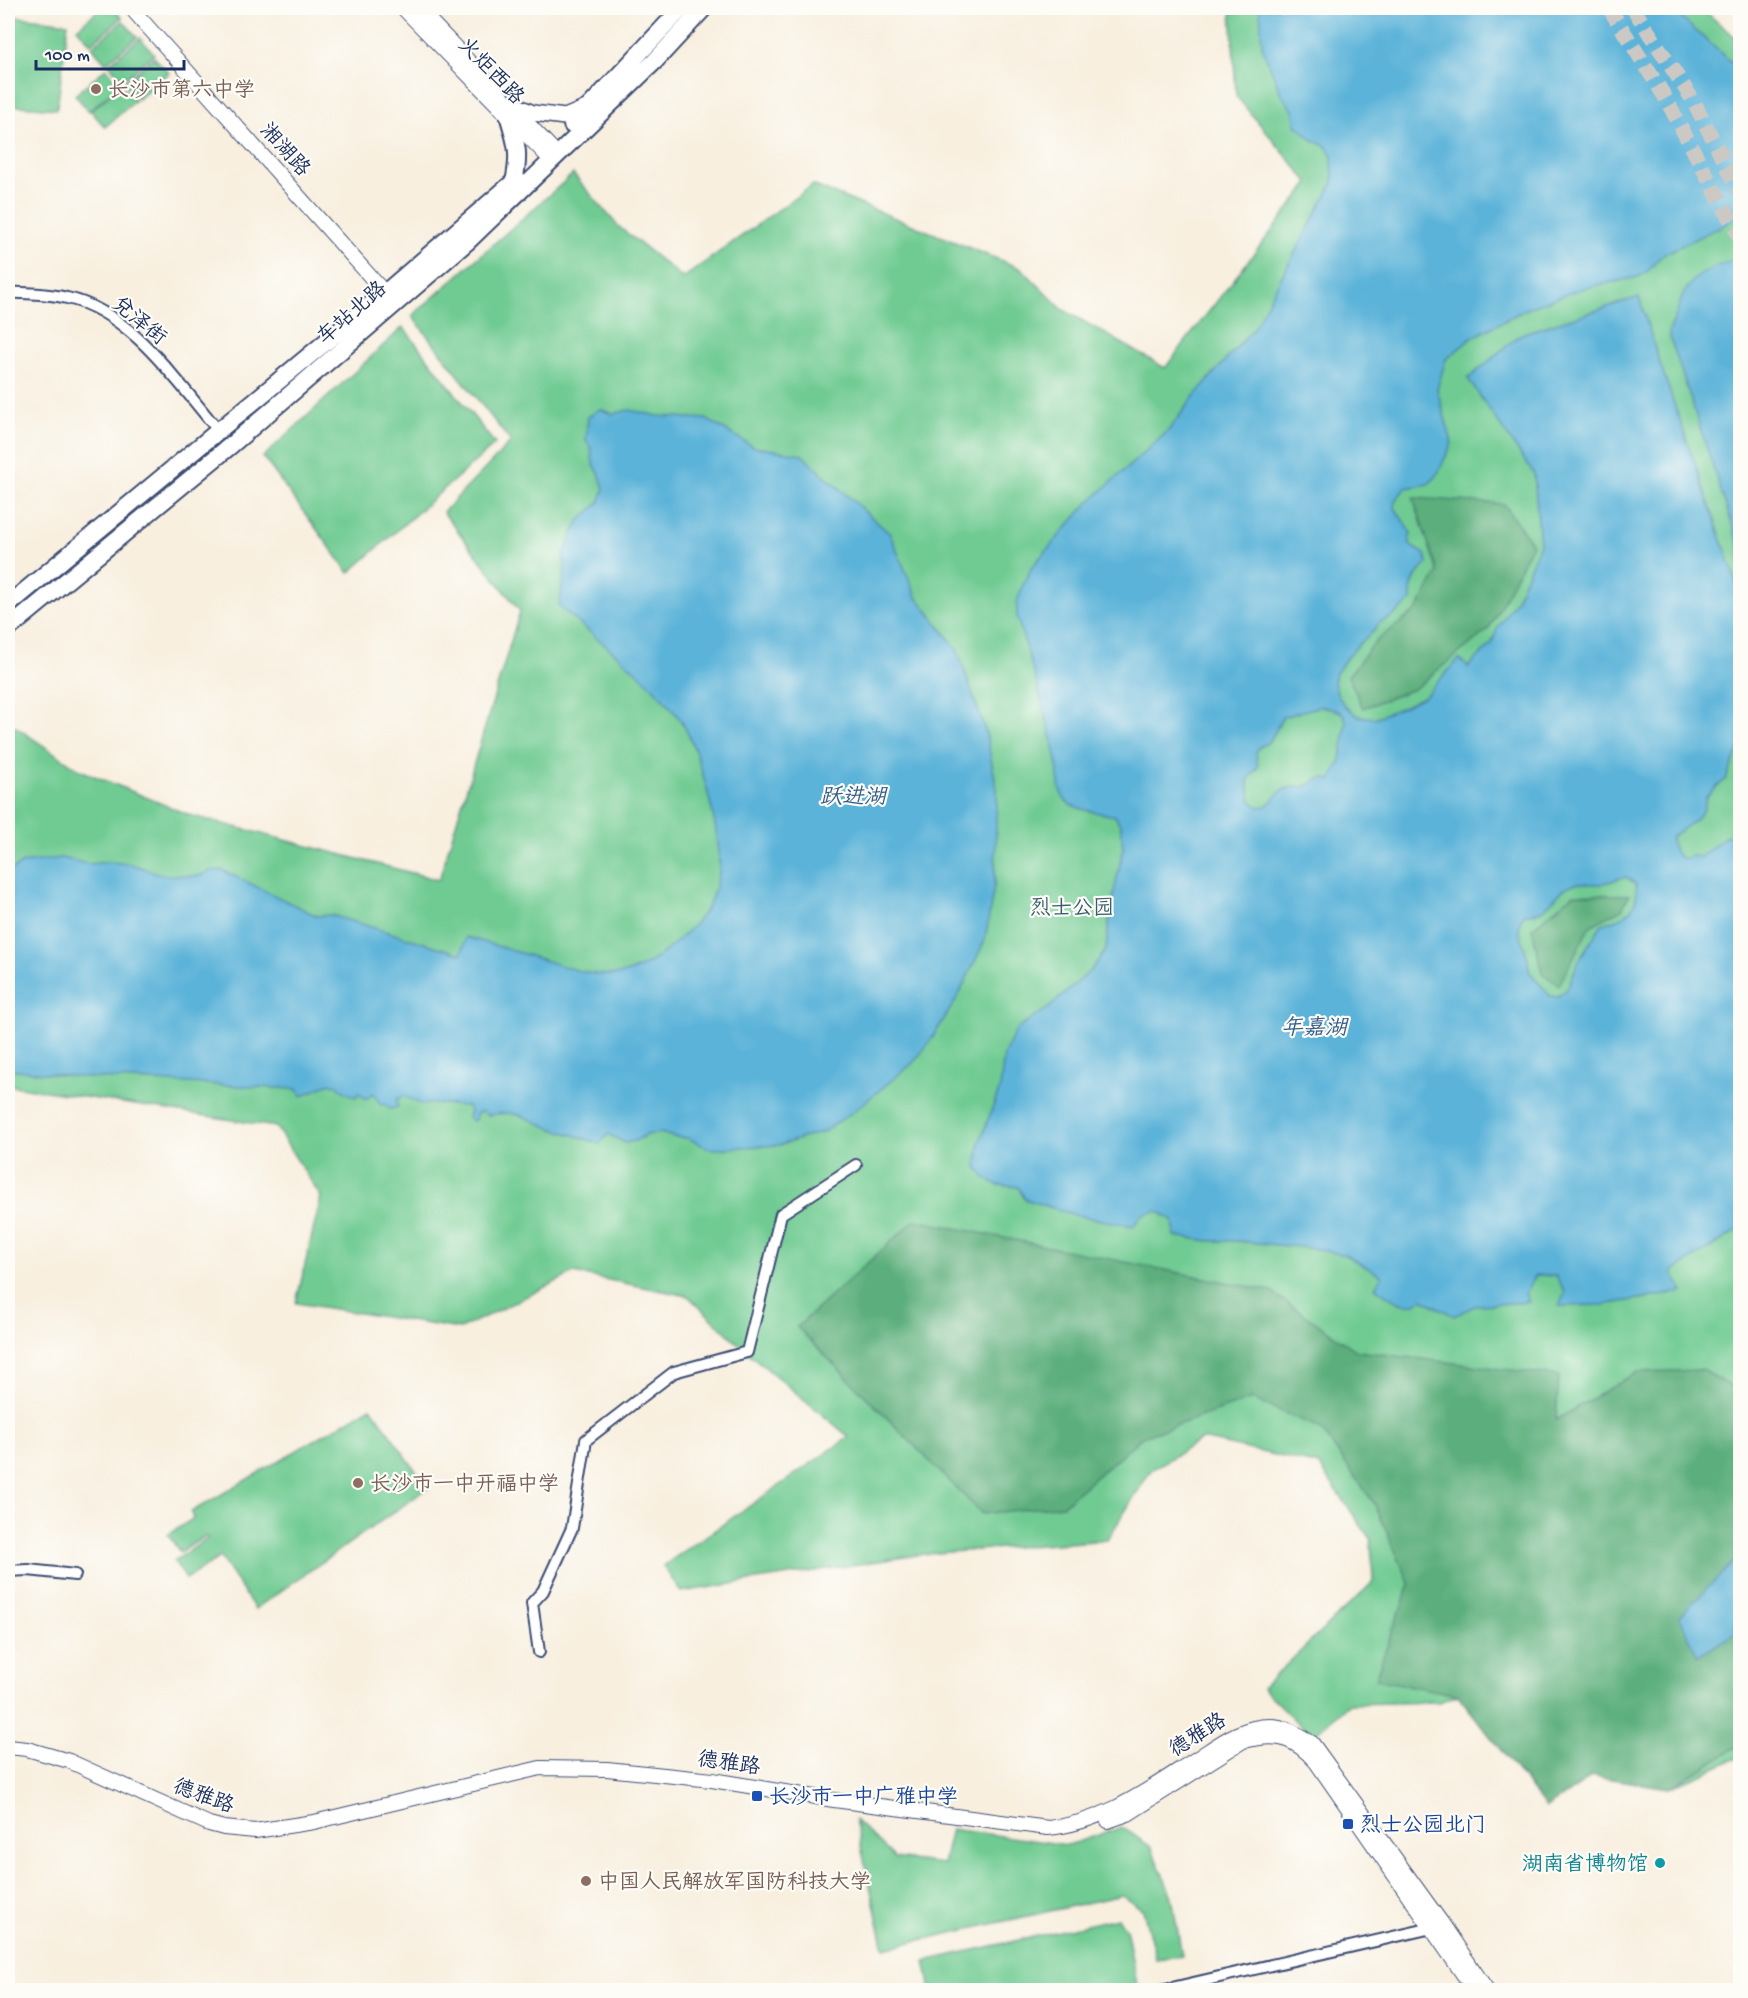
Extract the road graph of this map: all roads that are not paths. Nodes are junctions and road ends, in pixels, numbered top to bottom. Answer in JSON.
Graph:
{"nodes":[{"id":1,"x":131,"y":8,"type":"edge"},
{"id":2,"x":403,"y":8,"type":"edge"},
{"id":3,"x":418,"y":8,"type":"edge"},
{"id":4,"x":682,"y":8,"type":"edge"},
{"id":5,"x":704,"y":8,"type":"edge"},
{"id":6,"x":589,"y":107,"type":"junction"},
{"id":7,"x":509,"y":110,"type":"junction"},
{"id":8,"x":551,"y":154,"type":"junction"},
{"id":9,"x":514,"y":182,"type":"junction"},
{"id":10,"x":8,"y":292,"type":"edge"},
{"id":11,"x":385,"y":292,"type":"junction"},
{"id":12,"x":218,"y":430,"type":"junction"},
{"id":13,"x":8,"y":605,"type":"edge"},
{"id":14,"x":8,"y":629,"type":"edge"},
{"id":15,"x":856,"y":1166,"type":"dead end"},
{"id":16,"x":8,"y":1571,"type":"edge"},
{"id":17,"x":75,"y":1575,"type":"dead end"},
{"id":18,"x":539,"y":1652,"type":"dead end"},
{"id":19,"x":8,"y":1747,"type":"edge"},
{"id":20,"x":8,"y":1754,"type":"edge"},
{"id":21,"x":1436,"y":1925,"type":"junction"},
{"id":22,"x":1163,"y":1990,"type":"edge"},
{"id":23,"x":1474,"y":1990,"type":"edge"},
{"id":24,"x":1487,"y":1990,"type":"edge"}],
"edges":[{"from":1,"to":11,"type":"street","name":"湘湖路"},
{"from":2,"to":7,"type":"street","name":"火炬西路"},
{"from":3,"to":7,"type":"street","name":"火炬西路"},
{"from":4,"to":6,"type":"main road","name":"车站北路"},
{"from":5,"to":8,"type":"main road","name":"车站北路"},
{"from":6,"to":7,"type":"main road"},
{"from":6,"to":8,"type":"main road","name":"车站北路"},
{"from":7,"to":8,"type":"street","name":"火炬西路"},
{"from":7,"to":9,"type":"main road"},
{"from":8,"to":9,"type":"main road","name":"车站北路"},
{"from":8,"to":14,"type":"main road","name":"车站北路"},
{"from":9,"to":11,"type":"main road","name":"车站北路"},
{"from":10,"to":12,"type":"street","name":"兑泽街"},
{"from":11,"to":12,"type":"main road","name":"车站北路"},
{"from":12,"to":13,"type":"main road","name":"车站北路"},
{"from":15,"to":18,"type":"street"},
{"from":16,"to":17,"type":"street"},
{"from":19,"to":21,"type":"street","name":"德雅路"},
{"from":20,"to":21,"type":"street","name":"德雅路"},
{"from":21,"to":22,"type":"street"},
{"from":21,"to":23,"type":"street","name":"德雅路"},
{"from":21,"to":24,"type":"street","name":"德雅路"}]}
